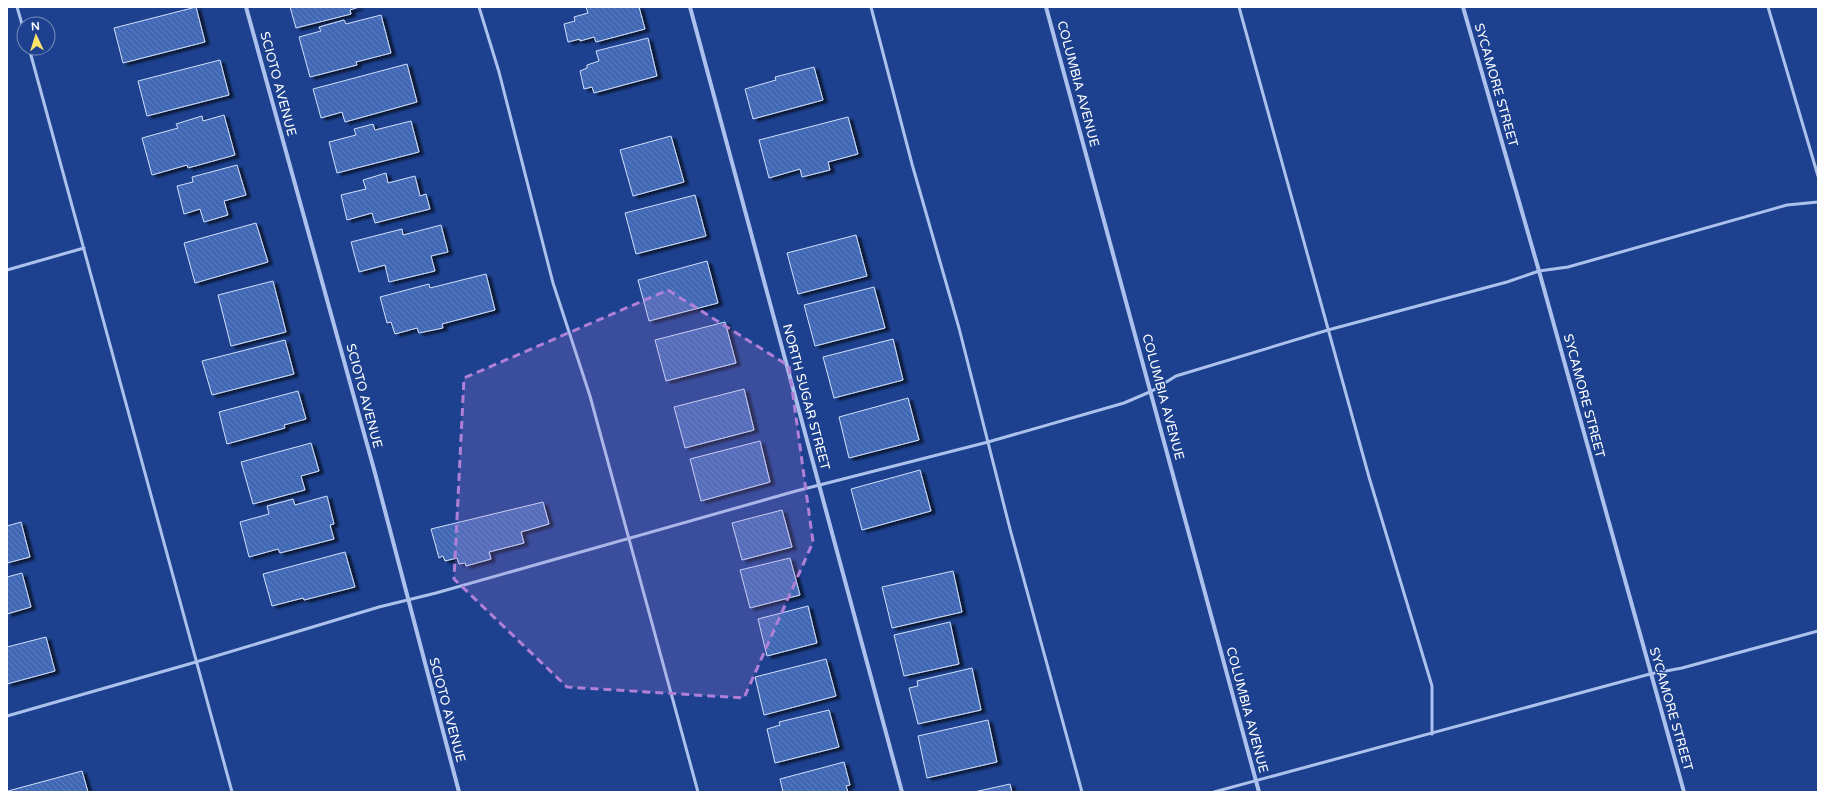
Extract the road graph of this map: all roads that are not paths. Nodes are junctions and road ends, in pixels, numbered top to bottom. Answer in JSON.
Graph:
{"nodes":[{"id":1,"x":246,"y":7,"type":"edge"},
{"id":2,"x":480,"y":7,"type":"edge"},
{"id":3,"x":690,"y":7,"type":"edge"},
{"id":4,"x":871,"y":7,"type":"edge"},
{"id":5,"x":1046,"y":7,"type":"edge"},
{"id":6,"x":1239,"y":7,"type":"edge"},
{"id":7,"x":1463,"y":7,"type":"edge"},
{"id":8,"x":1768,"y":7,"type":"edge"},
{"id":9,"x":31,"y":56,"type":"edge"},
{"id":10,"x":1818,"y":176,"type":"edge"},
{"id":11,"x":1818,"y":202,"type":"edge"},
{"id":12,"x":84,"y":248,"type":"junction"},
{"id":13,"x":7,"y":270,"type":"edge"},
{"id":14,"x":1539,"y":271,"type":"junction"},
{"id":15,"x":1328,"y":330,"type":"junction"},
{"id":16,"x":1152,"y":391,"type":"junction"},
{"id":17,"x":988,"y":442,"type":"junction"},
{"id":18,"x":820,"y":485,"type":"junction"},
{"id":19,"x":630,"y":539,"type":"junction"},
{"id":20,"x":407,"y":600,"type":"junction"},
{"id":21,"x":1818,"y":631,"type":"edge"},
{"id":22,"x":196,"y":662,"type":"junction"},
{"id":23,"x":1650,"y":674,"type":"junction"},
{"id":24,"x":7,"y":716,"type":"edge"},
{"id":25,"x":1432,"y":734,"type":"junction"},
{"id":26,"x":1256,"y":781,"type":"junction"},
{"id":27,"x":232,"y":792,"type":"edge"},
{"id":28,"x":459,"y":792,"type":"edge"},
{"id":29,"x":698,"y":792,"type":"edge"},
{"id":30,"x":902,"y":792,"type":"edge"},
{"id":31,"x":1082,"y":792,"type":"edge"},
{"id":32,"x":1214,"y":792,"type":"edge"},
{"id":33,"x":1259,"y":792,"type":"edge"},
{"id":34,"x":1684,"y":792,"type":"edge"}],
"edges":[{"from":1,"to":20,"type":"street","name":"SCIOTO AVENUE"},
{"from":2,"to":19,"type":"lane"},
{"from":3,"to":18,"type":"street","name":"NORTH SUGAR STREET"},
{"from":4,"to":17,"type":"lane"},
{"from":5,"to":16,"type":"street","name":"COLUMBIA AVENUE"},
{"from":6,"to":15,"type":"lane"},
{"from":7,"to":14,"type":"street","name":"SYCAMORE STREET"},
{"from":8,"to":10,"type":"lane"},
{"from":9,"to":12,"type":"lane"},
{"from":11,"to":14,"type":"lane"},
{"from":12,"to":13,"type":"lane"},
{"from":12,"to":22,"type":"lane"},
{"from":14,"to":15,"type":"lane"},
{"from":14,"to":23,"type":"street","name":"SYCAMORE STREET"},
{"from":15,"to":16,"type":"lane"},
{"from":15,"to":25,"type":"lane"},
{"from":16,"to":17,"type":"lane"},
{"from":16,"to":26,"type":"street","name":"COLUMBIA AVENUE"},
{"from":17,"to":18,"type":"lane"},
{"from":17,"to":31,"type":"lane"},
{"from":18,"to":19,"type":"lane"},
{"from":18,"to":30,"type":"street","name":"NORTH SUGAR STREET"},
{"from":19,"to":20,"type":"lane"},
{"from":19,"to":29,"type":"lane"},
{"from":20,"to":22,"type":"lane"},
{"from":20,"to":28,"type":"street","name":"SCIOTO AVENUE"},
{"from":21,"to":23,"type":"lane"},
{"from":22,"to":24,"type":"lane"},
{"from":22,"to":27,"type":"lane"},
{"from":23,"to":25,"type":"lane"},
{"from":23,"to":34,"type":"street","name":"SYCAMORE STREET"},
{"from":25,"to":26,"type":"lane"},
{"from":26,"to":32,"type":"lane"},
{"from":26,"to":33,"type":"street","name":"COLUMBIA AVENUE"}]}
